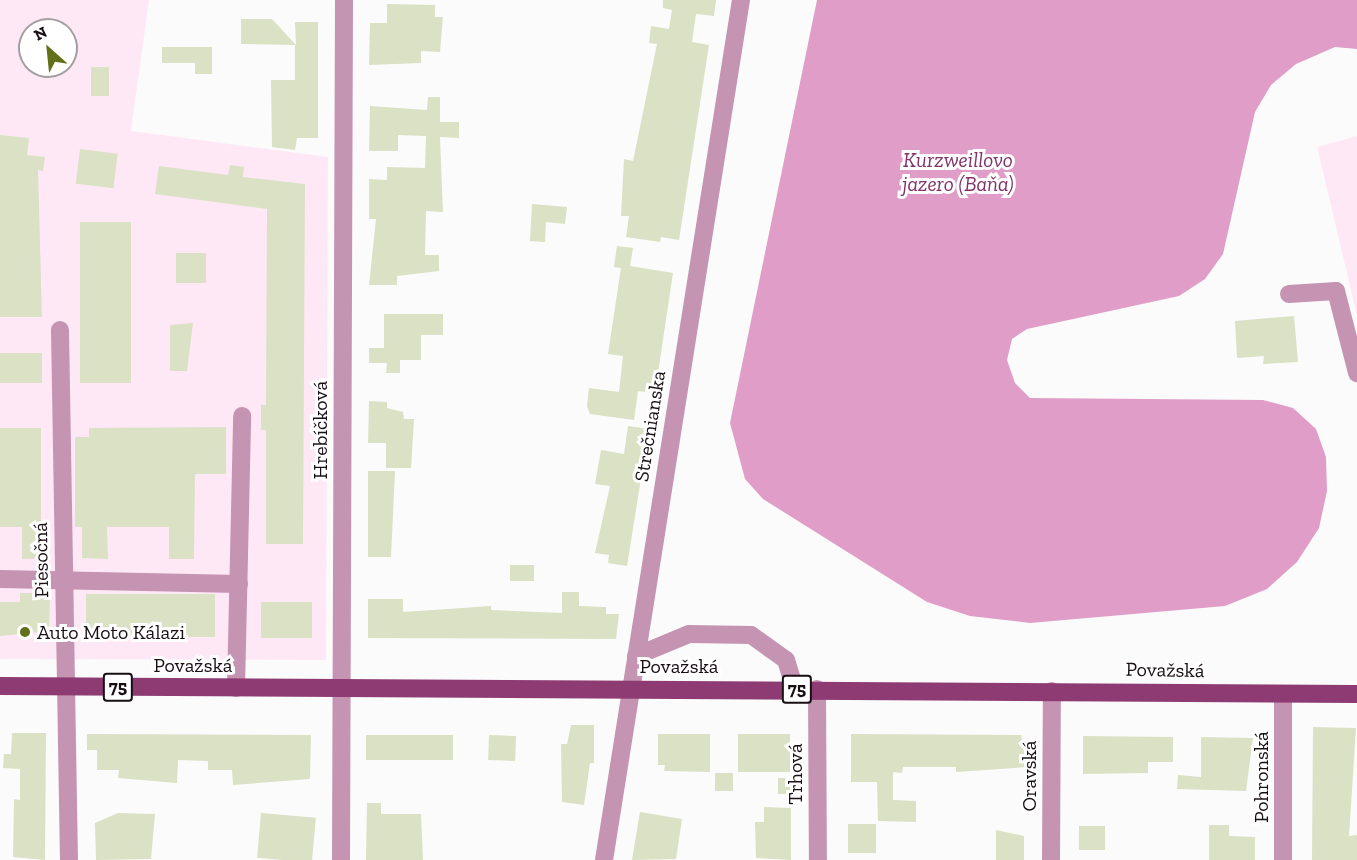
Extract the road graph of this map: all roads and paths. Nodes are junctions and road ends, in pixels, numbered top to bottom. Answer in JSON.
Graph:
{"nodes":[{"id":1,"x":344,"y":0,"type":"edge"},
{"id":2,"x":741,"y":0,"type":"edge"},
{"id":3,"x":1288,"y":294,"type":"dead end"},
{"id":4,"x":60,"y":330,"type":"dead end"},
{"id":5,"x":1357,"y":373,"type":"edge"},
{"id":6,"x":242,"y":416,"type":"dead end"},
{"id":7,"x":0,"y":579,"type":"edge"},
{"id":8,"x":64,"y":579,"type":"junction"},
{"id":9,"x":239,"y":584,"type":"junction"},
{"id":10,"x":636,"y":656,"type":"junction"},
{"id":11,"x":0,"y":686,"type":"edge"},
{"id":12,"x":68,"y":687,"type":"junction"},
{"id":13,"x":236,"y":688,"type":"junction"},
{"id":14,"x":342,"y":688,"type":"junction"},
{"id":15,"x":631,"y":688,"type":"junction"},
{"id":16,"x":795,"y":689,"type":"junction"},
{"id":17,"x":817,"y":689,"type":"junction"},
{"id":18,"x":1052,"y":691,"type":"junction"},
{"id":19,"x":1283,"y":694,"type":"junction"},
{"id":20,"x":1357,"y":694,"type":"edge"},
{"id":21,"x":69,"y":860,"type":"edge"},
{"id":22,"x":341,"y":860,"type":"edge"},
{"id":23,"x":604,"y":860,"type":"edge"},
{"id":24,"x":818,"y":860,"type":"edge"},
{"id":25,"x":1051,"y":860,"type":"edge"},
{"id":26,"x":1283,"y":860,"type":"edge"}],
"edges":[{"from":1,"to":14,"type":"street","name":"Hrebíčková"},
{"from":2,"to":10,"type":"street","name":"Strečnianska"},
{"from":3,"to":5,"type":"street"},
{"from":4,"to":8,"type":"street","name":"Piesočná"},
{"from":6,"to":9,"type":"street"},
{"from":7,"to":8,"type":"street"},
{"from":8,"to":9,"type":"street"},
{"from":8,"to":12,"type":"street","name":"Piesočná"},
{"from":9,"to":13,"type":"street"},
{"from":10,"to":15,"type":"street","name":"Strečnianska"},
{"from":10,"to":16,"type":"street"},
{"from":11,"to":12,"type":"main road","name":"Považská","number":"75"},
{"from":12,"to":13,"type":"main road","name":"Považská","number":"75"},
{"from":12,"to":21,"type":"street","name":"Piesočná"},
{"from":13,"to":14,"type":"main road","name":"Považská","number":"75"},
{"from":14,"to":15,"type":"main road","name":"Považská","number":"75"},
{"from":14,"to":22,"type":"street","name":"Hrebíčková"},
{"from":15,"to":16,"type":"main road","name":"Považská","number":"75"},
{"from":15,"to":23,"type":"street","name":"Strečnianska"},
{"from":16,"to":17,"type":"main road","name":"Považská","number":"75"},
{"from":17,"to":18,"type":"main road","name":"Považská","number":"75"},
{"from":17,"to":24,"type":"street","name":"Trhová"},
{"from":18,"to":19,"type":"main road","name":"Považská","number":"75"},
{"from":18,"to":25,"type":"street","name":"Oravská"},
{"from":19,"to":20,"type":"main road","name":"Považská","number":"75"},
{"from":19,"to":26,"type":"street","name":"Pohronská"}]}
